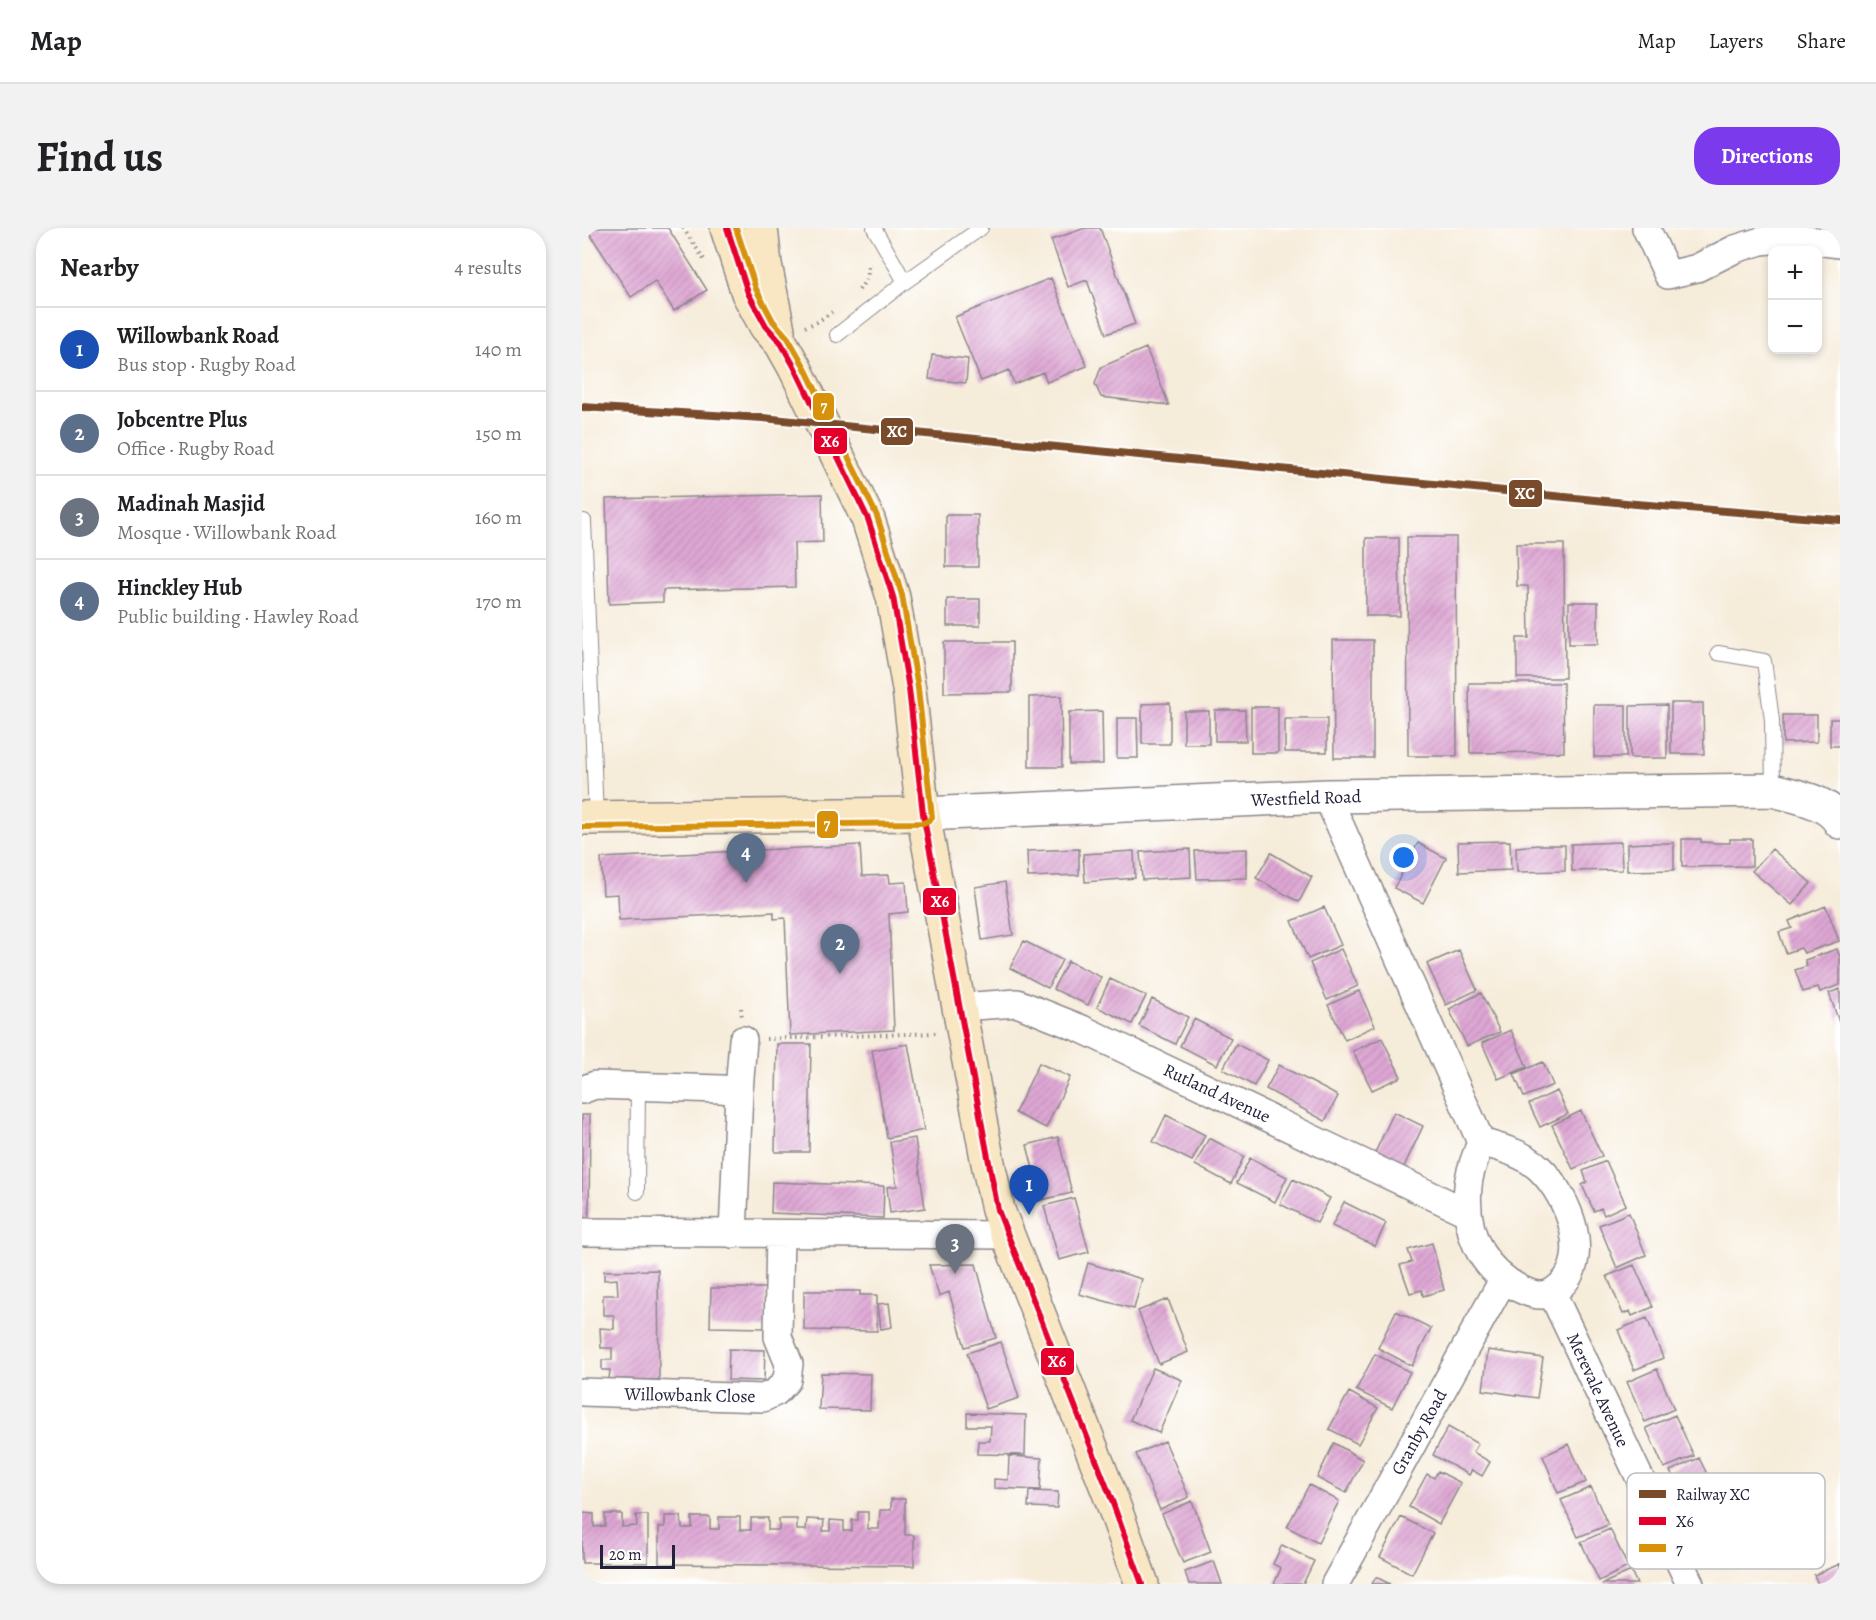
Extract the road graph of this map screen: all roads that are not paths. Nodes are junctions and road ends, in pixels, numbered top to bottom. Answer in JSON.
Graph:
{"nodes":[{"id":1,"x":727,"y":228,"type":"edge"},
{"id":2,"x":761,"y":228,"type":"edge"},
{"id":3,"x":874,"y":228,"type":"edge"},
{"id":4,"x":981,"y":228,"type":"edge"},
{"id":5,"x":1646,"y":228,"type":"edge"},
{"id":6,"x":1840,"y":244,"type":"edge"},
{"id":7,"x":906,"y":282,"type":"junction"},
{"id":8,"x":837,"y":335,"type":"dead end"},
{"id":9,"x":788,"y":337,"type":"junction"},
{"id":10,"x":585,"y":521,"type":"dead end"},
{"id":11,"x":586,"y":638,"type":"edge"},
{"id":12,"x":1718,"y":653,"type":"dead end"},
{"id":13,"x":1773,"y":790,"type":"junction"},
{"id":14,"x":1327,"y":796,"type":"junction"},
{"id":15,"x":923,"y":814,"type":"junction"},
{"id":16,"x":1839,"y":817,"type":"edge"},
{"id":17,"x":589,"y":818,"type":"edge"},
{"id":18,"x":961,"y":1020,"type":"junction"},
{"id":19,"x":743,"y":1040,"type":"road end"},
{"id":20,"x":638,"y":1087,"type":"junction"},
{"id":21,"x":582,"y":1090,"type":"edge"},
{"id":22,"x":739,"y":1091,"type":"junction"},
{"id":23,"x":1481,"y":1142,"type":"junction"},
{"id":24,"x":637,"y":1192,"type":"dead end"},
{"id":25,"x":1468,"y":1213,"type":"junction"},
{"id":26,"x":582,"y":1232,"type":"edge"},
{"id":27,"x":732,"y":1234,"type":"junction"},
{"id":28,"x":780,"y":1234,"type":"junction"},
{"id":29,"x":1008,"y":1235,"type":"junction"},
{"id":30,"x":1503,"y":1280,"type":"junction"},
{"id":31,"x":1552,"y":1293,"type":"junction"},
{"id":32,"x":582,"y":1392,"type":"edge"},
{"id":33,"x":1637,"y":1473,"type":"edge"},
{"id":34,"x":1683,"y":1569,"type":"edge"},
{"id":35,"x":1142,"y":1584,"type":"edge"},
{"id":36,"x":1335,"y":1584,"type":"edge"},
{"id":37,"x":1690,"y":1584,"type":"edge"}],
"edges":[{"from":1,"to":9,"type":"main road"},
{"from":2,"to":9,"type":"main road"},
{"from":3,"to":7,"type":"lane"},
{"from":4,"to":7,"type":"lane"},
{"from":5,"to":6,"type":"street"},
{"from":7,"to":8,"type":"lane"},
{"from":9,"to":15,"type":"main road"},
{"from":10,"to":11,"type":"lane"},
{"from":11,"to":17,"type":"lane"},
{"from":12,"to":13,"type":"lane"},
{"from":13,"to":14,"type":"street","name":"Westfield Road"},
{"from":13,"to":16,"type":"street","name":"Westfield Road"},
{"from":14,"to":15,"type":"street","name":"Westfield Road"},
{"from":14,"to":23,"type":"street"},
{"from":15,"to":17,"type":"main road"},
{"from":15,"to":18,"type":"main road"},
{"from":18,"to":25,"type":"street","name":"Rutland Avenue"},
{"from":18,"to":29,"type":"main road"},
{"from":19,"to":22,"type":"street"},
{"from":20,"to":21,"type":"street"},
{"from":20,"to":22,"type":"street"},
{"from":20,"to":24,"type":"lane"},
{"from":22,"to":27,"type":"street"},
{"from":23,"to":25,"type":"street"},
{"from":23,"to":31,"type":"street"},
{"from":25,"to":30,"type":"street"},
{"from":26,"to":27,"type":"street"},
{"from":27,"to":28,"type":"street"},
{"from":28,"to":29,"type":"street"},
{"from":28,"to":32,"type":"street","name":"Willowbank Close"},
{"from":29,"to":35,"type":"main road"},
{"from":30,"to":31,"type":"street"},
{"from":30,"to":36,"type":"street","name":"Granby Road"},
{"from":31,"to":33,"type":"street","name":"Merevale Avenue"},
{"from":34,"to":37,"type":"street","name":"Merevale Avenue"}]}
